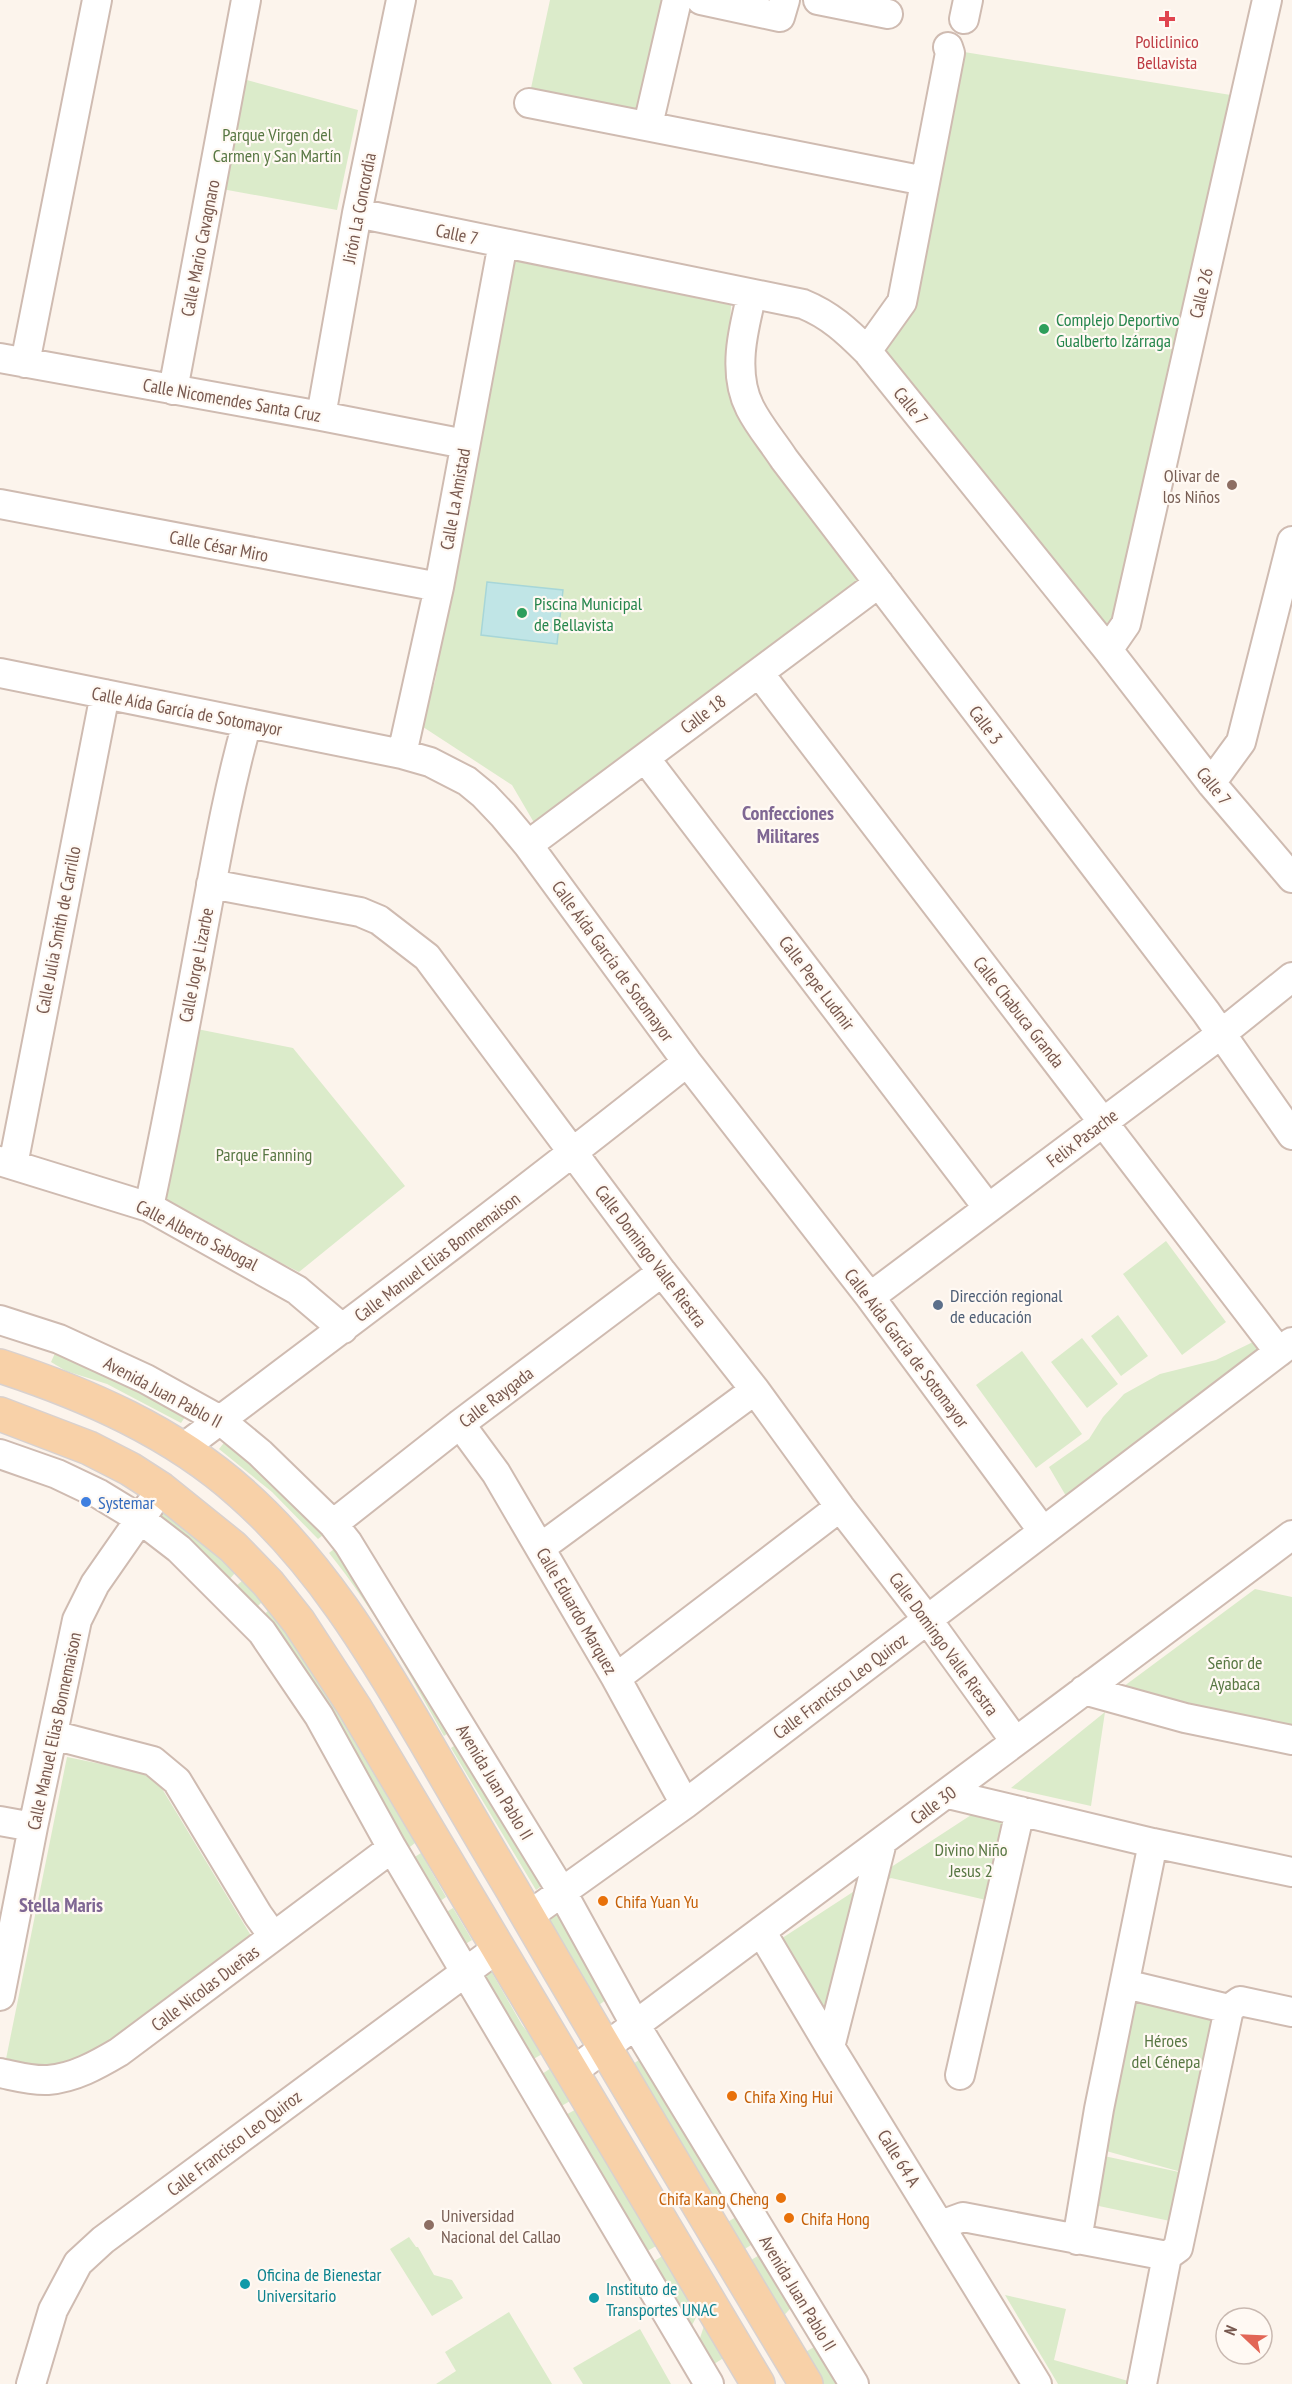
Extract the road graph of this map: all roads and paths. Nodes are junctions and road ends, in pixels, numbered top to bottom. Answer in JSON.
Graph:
{"nodes":[{"id":1,"x":97,"y":0,"type":"edge"},
{"id":2,"x":246,"y":0,"type":"edge"},
{"id":3,"x":401,"y":0,"type":"edge"},
{"id":4,"x":677,"y":0,"type":"edge"},
{"id":5,"x":701,"y":0,"type":"edge"},
{"id":6,"x":785,"y":0,"type":"edge"},
{"id":7,"x":818,"y":0,"type":"edge"},
{"id":8,"x":1267,"y":0,"type":"edge"},
{"id":9,"x":888,"y":14,"type":"dead end"},
{"id":10,"x":948,"y":47,"type":"dead end"},
{"id":11,"x":529,"y":103,"type":"dead end"},
{"id":12,"x":648,"y":125,"type":"junction"},
{"id":13,"x":925,"y":181,"type":"junction"},
{"id":14,"x":357,"y":213,"type":"junction"},
{"id":15,"x":503,"y":243,"type":"junction"},
{"id":16,"x":752,"y":294,"type":"junction"},
{"id":17,"x":867,"y":351,"type":"junction"},
{"id":18,"x":13,"y":361,"type":"edge"},
{"id":19,"x":173,"y":390,"type":"junction"},
{"id":20,"x":321,"y":416,"type":"junction"},
{"id":21,"x":465,"y":444,"type":"junction"},
{"id":22,"x":0,"y":504,"type":"edge"},
{"id":23,"x":1290,"y":556,"type":"edge"},
{"id":24,"x":879,"y":583,"type":"junction"},
{"id":25,"x":438,"y":587,"type":"junction"},
{"id":26,"x":1108,"y":650,"type":"junction"},
{"id":27,"x":0,"y":673,"type":"edge"},
{"id":28,"x":759,"y":673,"type":"junction"},
{"id":29,"x":105,"y":694,"type":"junction"},
{"id":30,"x":247,"y":723,"type":"junction"},
{"id":31,"x":402,"y":754,"type":"junction"},
{"id":32,"x":645,"y":758,"type":"junction"},
{"id":33,"x":1211,"y":783,"type":"junction"},
{"id":34,"x":528,"y":845,"type":"junction"},
{"id":35,"x":1292,"y":878,"type":"edge"},
{"id":36,"x":211,"y":884,"type":"junction"},
{"id":37,"x":1292,"y":977,"type":"edge"},
{"id":38,"x":1221,"y":1034,"type":"junction"},
{"id":39,"x":687,"y":1062,"type":"junction"},
{"id":40,"x":1104,"y":1122,"type":"junction"},
{"id":41,"x":1292,"y":1136,"type":"edge"},
{"id":42,"x":573,"y":1153,"type":"junction"},
{"id":43,"x":6,"y":1163,"type":"edge"},
{"id":44,"x":149,"y":1207,"type":"junction"},
{"id":45,"x":988,"y":1208,"type":"junction"},
{"id":46,"x":662,"y":1272,"type":"junction"},
{"id":47,"x":870,"y":1297,"type":"junction"},
{"id":48,"x":0,"y":1320,"type":"edge"},
{"id":49,"x":343,"y":1329,"type":"junction"},
{"id":50,"x":1285,"y":1347,"type":"edge"},
{"id":51,"x":0,"y":1366,"type":"edge"},
{"id":52,"x":755,"y":1390,"type":"junction"},
{"id":53,"x":0,"y":1414,"type":"edge"},
{"id":54,"x":220,"y":1420,"type":"junction"},
{"id":55,"x":460,"y":1424,"type":"junction"},
{"id":56,"x":183,"y":1448,"type":"junction"},
{"id":57,"x":0,"y":1454,"type":"edge"},
{"id":58,"x":161,"y":1489,"type":"junction"},
{"id":59,"x":840,"y":1507,"type":"junction"},
{"id":60,"x":140,"y":1519,"type":"junction"},
{"id":61,"x":333,"y":1524,"type":"junction"},
{"id":62,"x":1042,"y":1530,"type":"junction"},
{"id":63,"x":1292,"y":1535,"type":"edge"},
{"id":64,"x":540,"y":1548,"type":"junction"},
{"id":65,"x":927,"y":1619,"type":"junction"},
{"id":66,"x":616,"y":1678,"type":"junction"},
{"id":67,"x":392,"y":1685,"type":"junction"},
{"id":68,"x":1084,"y":1690,"type":"junction"},
{"id":69,"x":355,"y":1708,"type":"junction"},
{"id":70,"x":53,"y":1735,"type":"junction"},
{"id":71,"x":1292,"y":1740,"type":"edge"},
{"id":72,"x":1015,"y":1741,"type":"junction"},
{"id":73,"x":948,"y":1794,"type":"junction"},
{"id":74,"x":685,"y":1804,"type":"junction"},
{"id":75,"x":1020,"y":1811,"type":"junction"},
{"id":76,"x":0,"y":1821,"type":"edge"},
{"id":77,"x":33,"y":1827,"type":"junction"},
{"id":78,"x":882,"y":1842,"type":"junction"},
{"id":79,"x":1153,"y":1843,"type":"junction"},
{"id":80,"x":392,"y":1848,"type":"junction"},
{"id":81,"x":1292,"y":1872,"type":"edge"},
{"id":82,"x":562,"y":1892,"type":"junction"},
{"id":83,"x":527,"y":1917,"type":"junction"},
{"id":84,"x":761,"y":1931,"type":"junction"},
{"id":85,"x":273,"y":1936,"type":"junction"},
{"id":86,"x":498,"y":1948,"type":"junction"},
{"id":87,"x":465,"y":1971,"type":"junction"},
{"id":88,"x":1,"y":1982,"type":"edge"},
{"id":89,"x":1125,"y":1984,"type":"junction"},
{"id":90,"x":1229,"y":2009,"type":"junction"},
{"id":91,"x":1292,"y":2012,"type":"edge"},
{"id":92,"x":636,"y":2026,"type":"junction"},
{"id":93,"x":830,"y":2047,"type":"junction"},
{"id":94,"x":604,"y":2048,"type":"junction"},
{"id":95,"x":572,"y":2072,"type":"junction"},
{"id":96,"x":0,"y":2073,"type":"edge"},
{"id":97,"x":960,"y":2075,"type":"dead end"},
{"id":98,"x":941,"y":2224,"type":"junction"},
{"id":99,"x":1077,"y":2240,"type":"junction"},
{"id":100,"x":1167,"y":2256,"type":"junction"},
{"id":101,"x":31,"y":2384,"type":"edge"},
{"id":102,"x":709,"y":2384,"type":"edge"},
{"id":103,"x":758,"y":2384,"type":"edge"},
{"id":104,"x":806,"y":2384,"type":"edge"},
{"id":105,"x":854,"y":2384,"type":"edge"},
{"id":106,"x":1037,"y":2384,"type":"edge"},
{"id":107,"x":1142,"y":2384,"type":"edge"}],
"edges":[{"from":1,"to":18,"type":"street"},
{"from":2,"to":19,"type":"street","name":"Calle Mario Cavagnaro"},
{"from":3,"to":14,"type":"street","name":"Jirón La Concordia"},
{"from":4,"to":12,"type":"street"},
{"from":5,"to":6,"type":"street"},
{"from":7,"to":9,"type":"street"},
{"from":8,"to":26,"type":"street","name":"Calle 26"},
{"from":10,"to":13,"type":"street"},
{"from":11,"to":12,"type":"street"},
{"from":12,"to":13,"type":"street"},
{"from":13,"to":17,"type":"street"},
{"from":14,"to":15,"type":"street","name":"Calle 7"},
{"from":14,"to":20,"type":"street","name":"Jirón La Concordia"},
{"from":15,"to":16,"type":"street","name":"Calle 7"},
{"from":15,"to":21,"type":"street","name":"Calle La Amistad"},
{"from":16,"to":17,"type":"street","name":"Calle 7"},
{"from":16,"to":24,"type":"street","name":"Calle 3"},
{"from":17,"to":26,"type":"street","name":"Calle 7"},
{"from":18,"to":19,"type":"street","name":"Calle Nicomendes Santa Cruz"},
{"from":19,"to":20,"type":"street","name":"Calle Nicomendes Santa Cruz"},
{"from":20,"to":21,"type":"street","name":"Calle Nicomendes Santa Cruz"},
{"from":21,"to":25,"type":"street","name":"Calle La Amistad"},
{"from":22,"to":25,"type":"street","name":"Calle César Miro"},
{"from":23,"to":33,"type":"street"},
{"from":24,"to":28,"type":"street","name":"Calle 18"},
{"from":24,"to":38,"type":"street","name":"Calle 3"},
{"from":25,"to":31,"type":"street","name":"Calle La Amistad"},
{"from":26,"to":33,"type":"street","name":"Calle 7"},
{"from":27,"to":29,"type":"street","name":"Calle Aída García de Sotomayor"},
{"from":28,"to":32,"type":"street","name":"Calle 18"},
{"from":28,"to":40,"type":"street","name":"Calle Chabuca Granda"},
{"from":29,"to":30,"type":"street","name":"Calle Aída García de Sotomayor"},
{"from":29,"to":43,"type":"street","name":"Calle Julia Smith de Carrillo"},
{"from":30,"to":31,"type":"street","name":"Calle Aída García de Sotomayor"},
{"from":30,"to":36,"type":"street","name":"Calle Jorge Lizarbe"},
{"from":31,"to":34,"type":"street","name":"Calle Aída García de Sotomayor"},
{"from":32,"to":34,"type":"street","name":"Calle 18"},
{"from":32,"to":45,"type":"street","name":"Calle Pepe Ludmir"},
{"from":33,"to":35,"type":"street","name":"Calle 7"},
{"from":34,"to":39,"type":"street","name":"Calle Aída García de Sotomayor"},
{"from":36,"to":42,"type":"street","name":"Calle Domingo Valle Riestra"},
{"from":36,"to":44,"type":"street","name":"Calle Jorge Lizarbe"},
{"from":37,"to":38,"type":"street","name":"Felix Pasache"},
{"from":38,"to":40,"type":"street","name":"Felix Pasache"},
{"from":38,"to":41,"type":"street","name":"Calle 3"},
{"from":39,"to":42,"type":"street","name":"Calle Manuel Elias Bonnemaison"},
{"from":39,"to":47,"type":"street","name":"Calle Aída García de Sotomayor"},
{"from":40,"to":45,"type":"street","name":"Felix Pasache"},
{"from":40,"to":50,"type":"street","name":"Calle Chabuca Granda"},
{"from":42,"to":46,"type":"street","name":"Calle Domingo Valle Riestra"},
{"from":42,"to":49,"type":"street","name":"Calle Manuel Elias Bonnemaison"},
{"from":43,"to":44,"type":"street","name":"Calle Alberto Sabogal"},
{"from":44,"to":49,"type":"street","name":"Calle Alberto Sabogal"},
{"from":45,"to":47,"type":"street","name":"Felix Pasache"},
{"from":46,"to":52,"type":"street","name":"Calle Domingo Valle Riestra"},
{"from":46,"to":55,"type":"street","name":"Calle Raygada"},
{"from":47,"to":62,"type":"street","name":"Calle Aída García de Sotomayor"},
{"from":48,"to":54,"type":"street","name":"Avenida Juan Pablo II"},
{"from":49,"to":54,"type":"street","name":"Calle Manuel Elias Bonnemaison"},
{"from":50,"to":62,"type":"street","name":"Calle Francisco Leo Quiroz"},
{"from":51,"to":56,"type":"main road"},
{"from":52,"to":59,"type":"street","name":"Calle Domingo Valle Riestra"},
{"from":52,"to":64,"type":"street"},
{"from":53,"to":58,"type":"main road"},
{"from":54,"to":56,"type":"street","name":"Calle Manuel Elias Bonnemaison"},
{"from":54,"to":61,"type":"street","name":"Avenida Juan Pablo II"},
{"from":55,"to":61,"type":"street","name":"Calle Raygada"},
{"from":55,"to":64,"type":"street","name":"Calle Eduardo Marquez"},
{"from":56,"to":67,"type":"main road"},
{"from":57,"to":60,"type":"street"},
{"from":58,"to":60,"type":"street","name":"Calle Manuel Elias Bonnemaison"},
{"from":58,"to":69,"type":"main road"},
{"from":59,"to":65,"type":"street","name":"Calle Domingo Valle Riestra"},
{"from":59,"to":66,"type":"street"},
{"from":60,"to":70,"type":"street","name":"Calle Manuel Elias Bonnemaison"},
{"from":60,"to":80,"type":"street"},
{"from":61,"to":82,"type":"street","name":"Avenida Juan Pablo II"},
{"from":62,"to":65,"type":"street","name":"Calle Francisco Leo Quiroz"},
{"from":63,"to":68,"type":"street","name":"Calle 30"},
{"from":64,"to":66,"type":"street","name":"Calle Eduardo Marquez"},
{"from":65,"to":72,"type":"street","name":"Calle Domingo Valle Riestra"},
{"from":65,"to":74,"type":"street","name":"Calle Francisco Leo Quiroz"},
{"from":66,"to":74,"type":"street","name":"Calle Eduardo Marquez"},
{"from":67,"to":69,"type":"main road"},
{"from":67,"to":83,"type":"main road"},
{"from":68,"to":71,"type":"street"},
{"from":68,"to":72,"type":"street","name":"Calle 30"},
{"from":69,"to":86,"type":"main road"},
{"from":70,"to":77,"type":"street","name":"Calle Manuel Elias Bonnemaison"},
{"from":70,"to":85,"type":"street"},
{"from":72,"to":73,"type":"street","name":"Calle 30"},
{"from":73,"to":75,"type":"street"},
{"from":73,"to":78,"type":"street","name":"Calle 30"},
{"from":74,"to":82,"type":"street","name":"Calle Francisco Leo Quiroz"},
{"from":75,"to":79,"type":"street"},
{"from":75,"to":97,"type":"street"},
{"from":76,"to":77,"type":"street"},
{"from":77,"to":88,"type":"street","name":"Calle Manuel Elias Bonnemaison"},
{"from":78,"to":84,"type":"street","name":"Calle 30"},
{"from":78,"to":93,"type":"street"},
{"from":79,"to":81,"type":"street"},
{"from":79,"to":89,"type":"street"},
{"from":80,"to":85,"type":"street","name":"Calle Nicolas Dueñas"},
{"from":80,"to":87,"type":"street"},
{"from":82,"to":83,"type":"street","name":"Calle Francisco Leo Quiroz"},
{"from":82,"to":92,"type":"street","name":"Avenida Juan Pablo II"},
{"from":83,"to":94,"type":"main road"},
{"from":84,"to":92,"type":"street","name":"Calle 30"},
{"from":84,"to":93,"type":"street","name":"Calle 64 A"},
{"from":85,"to":96,"type":"street","name":"Calle Nicolas Dueñas"},
{"from":86,"to":87,"type":"street","name":"Calle Francisco Leo Quiroz"},
{"from":86,"to":95,"type":"main road"},
{"from":87,"to":101,"type":"street","name":"Calle Francisco Leo Quiroz"},
{"from":87,"to":102,"type":"street"},
{"from":89,"to":90,"type":"street"},
{"from":89,"to":99,"type":"street"},
{"from":90,"to":91,"type":"street"},
{"from":90,"to":100,"type":"street"},
{"from":92,"to":94,"type":"street","name":"Calle 30"},
{"from":92,"to":105,"type":"street","name":"Avenida Juan Pablo II"},
{"from":93,"to":98,"type":"street","name":"Calle 64 A"},
{"from":94,"to":95,"type":"street","name":"Calle 30"},
{"from":94,"to":104,"type":"main road"},
{"from":95,"to":103,"type":"main road"},
{"from":98,"to":99,"type":"street"},
{"from":98,"to":106,"type":"street","name":"Calle 64 A"},
{"from":99,"to":100,"type":"street"},
{"from":100,"to":107,"type":"street"}]}
